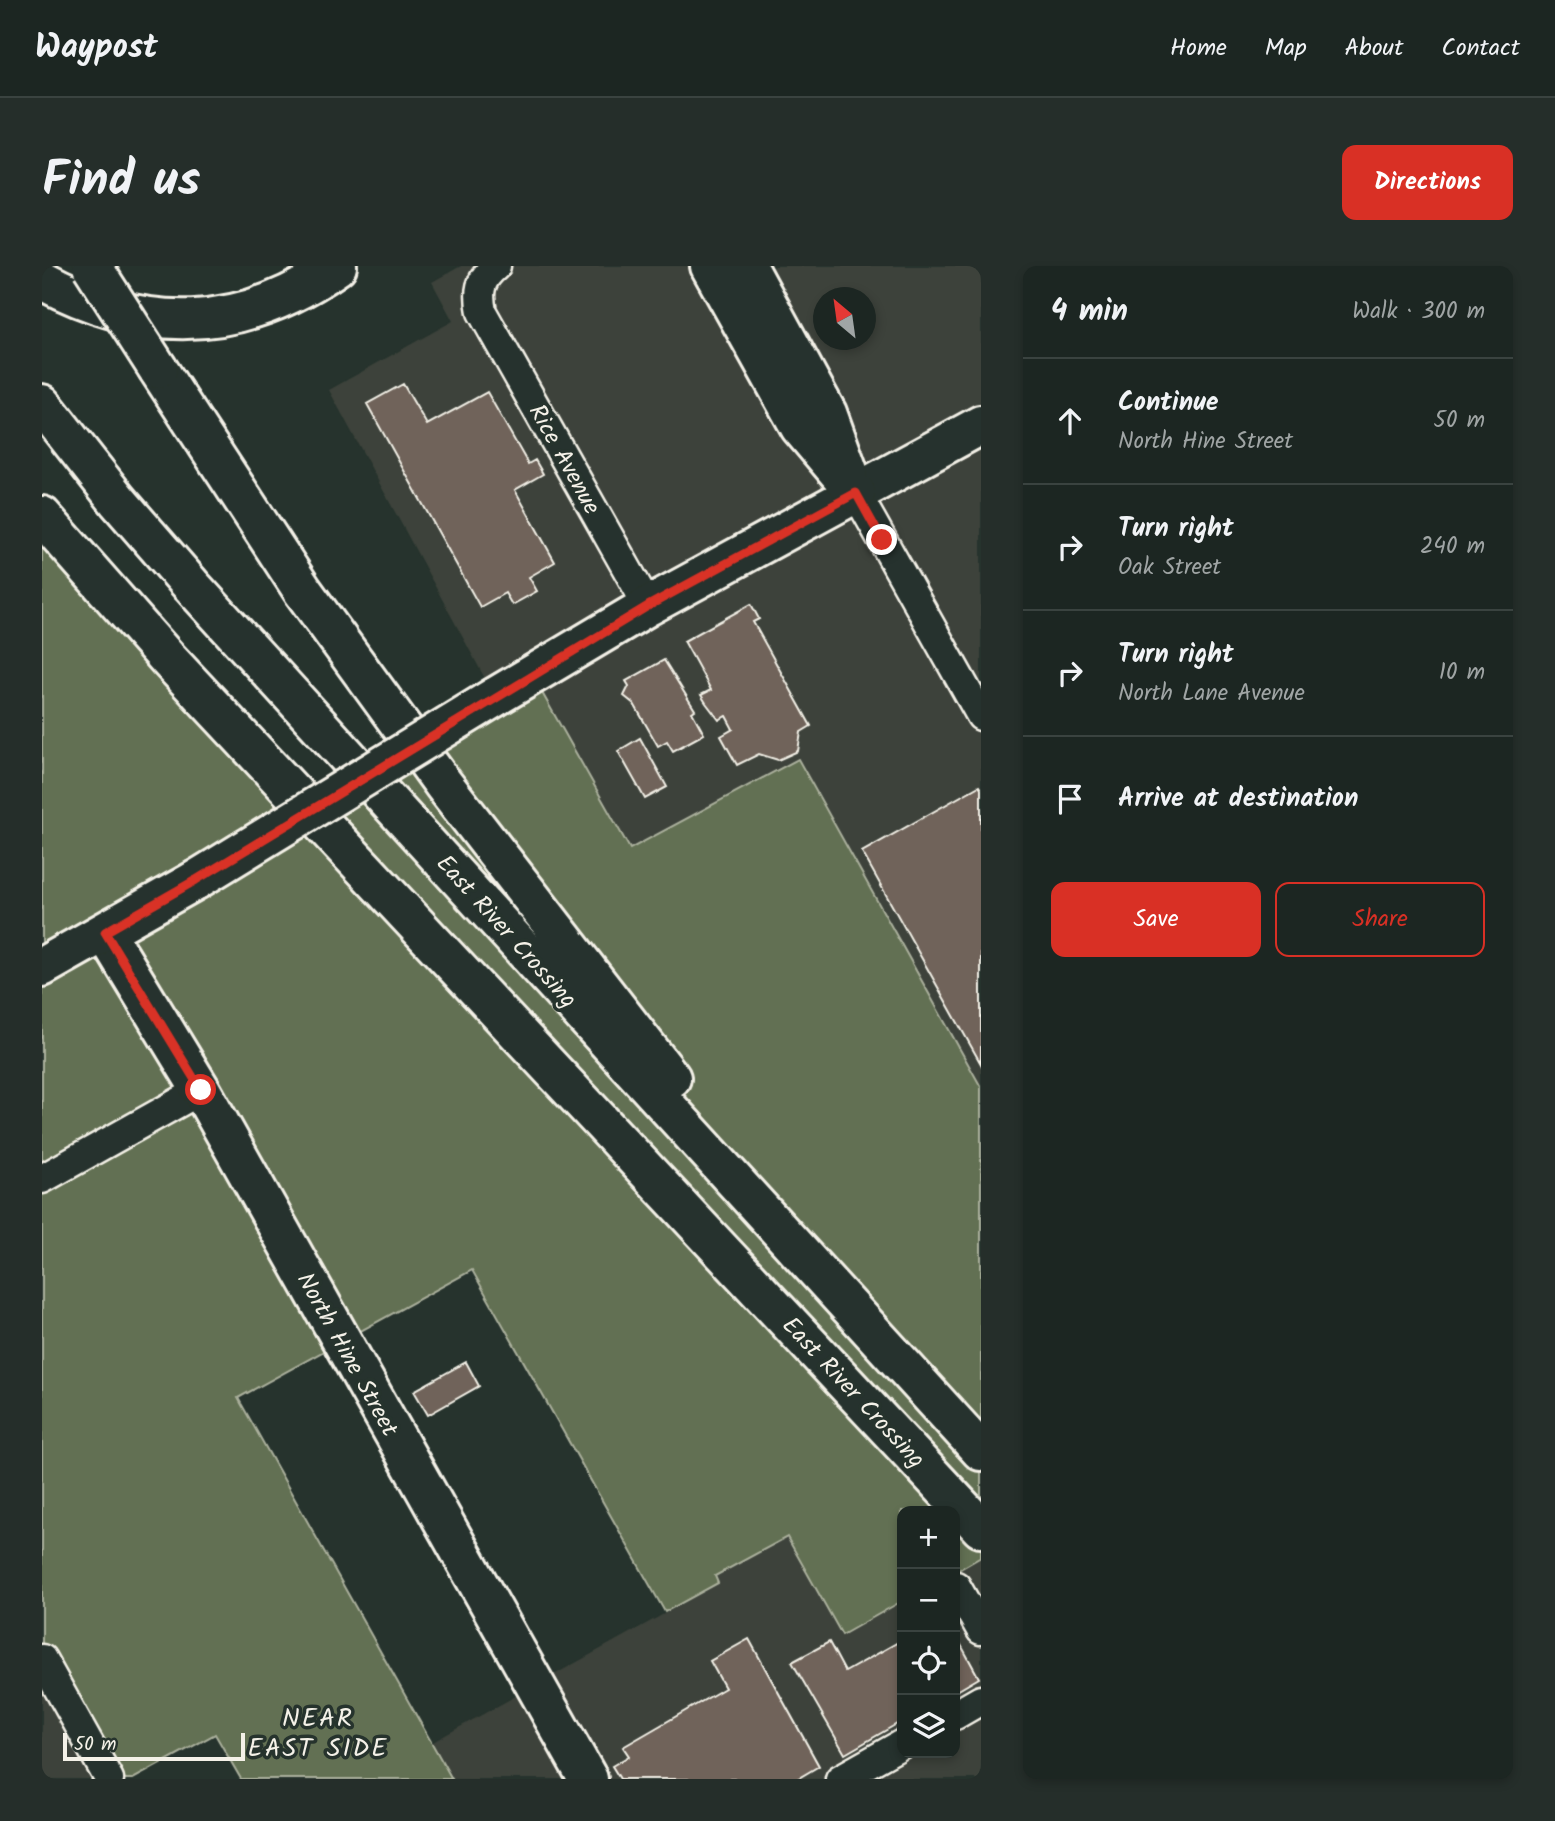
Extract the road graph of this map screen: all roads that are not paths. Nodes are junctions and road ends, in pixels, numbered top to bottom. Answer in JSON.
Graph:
{"nodes":[{"id":1,"x":92,"y":266,"type":"edge"},
{"id":2,"x":337,"y":266,"type":"edge"},
{"id":3,"x":496,"y":266,"type":"edge"},
{"id":4,"x":710,"y":266,"type":"edge"},
{"id":5,"x":747,"y":266,"type":"edge"},
{"id":6,"x":42,"y":280,"type":"edge"},
{"id":7,"x":42,"y":404,"type":"edge"},
{"id":8,"x":981,"y":425,"type":"edge"},
{"id":9,"x":856,"y":493,"type":"junction"},
{"id":10,"x":42,"y":516,"type":"edge"},
{"id":11,"x":648,"y":606,"type":"junction"},
{"id":12,"x":981,"y":716,"type":"edge"},
{"id":13,"x":105,"y":932,"type":"junction"},
{"id":14,"x":42,"y":967,"type":"edge"},
{"id":15,"x":201,"y":1090,"type":"junction"},
{"id":16,"x":42,"y":1180,"type":"edge"},
{"id":17,"x":849,"y":1306,"type":"junction"},
{"id":18,"x":981,"y":1451,"type":"edge"},
{"id":19,"x":981,"y":1528,"type":"edge"},
{"id":20,"x":960,"y":1593,"type":"edge"},
{"id":21,"x":981,"y":1630,"type":"edge"},
{"id":22,"x":42,"y":1659,"type":"edge"},
{"id":23,"x":981,"y":1700,"type":"edge"},
{"id":24,"x":960,"y":1712,"type":"edge"},
{"id":25,"x":897,"y":1747,"type":"edge"},
{"id":26,"x":109,"y":1779,"type":"edge"},
{"id":27,"x":588,"y":1779,"type":"edge"},
{"id":28,"x":840,"y":1779,"type":"edge"}],
"edges":[{"from":1,"to":17,"type":"main road","bridge":true},
{"from":2,"to":6,"type":"main road"},
{"from":3,"to":11,"type":"street","name":"Rice Avenue"},
{"from":4,"to":9,"type":"main road"},
{"from":5,"to":9,"type":"main road"},
{"from":7,"to":17,"type":"main road","name":"East River Crossing"},
{"from":8,"to":9,"type":"main road"},
{"from":9,"to":11,"type":"main road"},
{"from":9,"to":12,"type":"street"},
{"from":10,"to":19,"type":"main road","name":"East River Crossing"},
{"from":11,"to":13,"type":"main road","bridge":true},
{"from":13,"to":14,"type":"main road"},
{"from":13,"to":15,"type":"main road","name":"North Hine Street"},
{"from":15,"to":16,"type":"street"},
{"from":15,"to":27,"type":"main road","name":"North Hine Street"},
{"from":17,"to":18,"type":"main road","name":"East River Crossing"},
{"from":20,"to":21,"type":"street"},
{"from":22,"to":26,"type":"street"},
{"from":23,"to":24,"type":"street"},
{"from":25,"to":28,"type":"street"}]}
